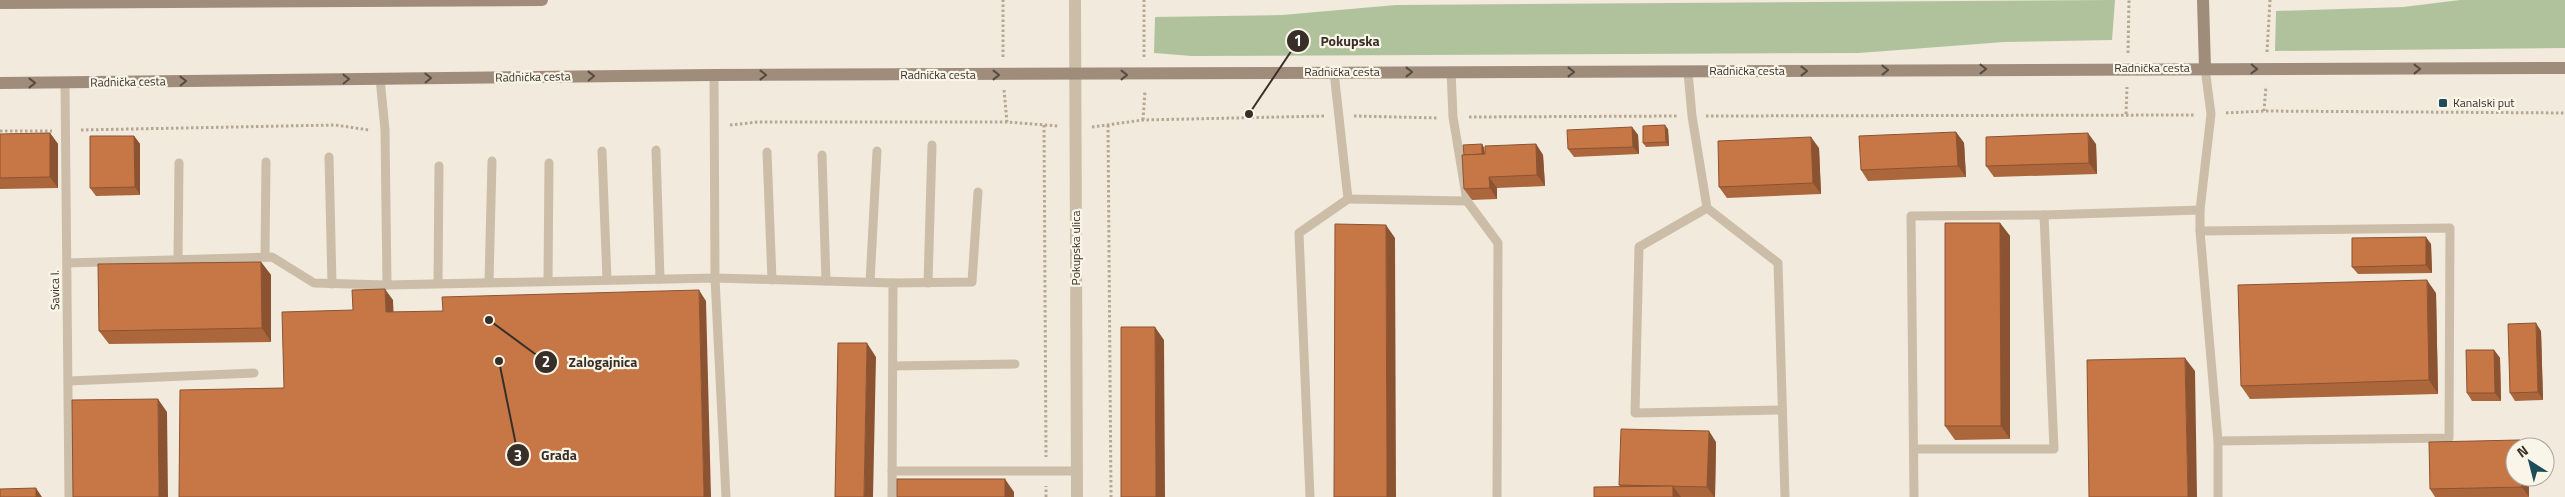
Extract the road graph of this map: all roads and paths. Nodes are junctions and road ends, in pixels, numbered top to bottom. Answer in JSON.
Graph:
{"nodes":[{"id":1,"x":542,"y":0,"type":"edge"},
{"id":2,"x":1003,"y":0,"type":"edge"},
{"id":3,"x":1075,"y":0,"type":"edge"},
{"id":4,"x":1144,"y":0,"type":"edge"},
{"id":5,"x":2128,"y":0,"type":"edge"},
{"id":6,"x":2203,"y":0,"type":"edge"},
{"id":7,"x":2270,"y":0,"type":"edge"},
{"id":8,"x":0,"y":3,"type":"edge"},
{"id":9,"x":2128,"y":38,"type":"dead end"},
{"id":10,"x":2267,"y":46,"type":"dead end"},
{"id":11,"x":1003,"y":50,"type":"dead end"},
{"id":12,"x":1144,"y":54,"type":"dead end"},
{"id":13,"x":2205,"y":68,"type":"junction"},
{"id":14,"x":2565,"y":68,"type":"edge"},
{"id":15,"x":1334,"y":72,"type":"junction"},
{"id":16,"x":1451,"y":72,"type":"junction"},
{"id":17,"x":1688,"y":72,"type":"junction"},
{"id":18,"x":1075,"y":74,"type":"junction"},
{"id":19,"x":714,"y":75,"type":"junction"},
{"id":20,"x":380,"y":78,"type":"junction"},
{"id":21,"x":0,"y":83,"type":"edge"},
{"id":22,"x":65,"y":83,"type":"junction"},
{"id":23,"x":2127,"y":89,"type":"dead end"},
{"id":24,"x":2266,"y":89,"type":"dead end"},
{"id":25,"x":1004,"y":94,"type":"dead end"},
{"id":26,"x":1146,"y":94,"type":"dead end"},
{"id":27,"x":2264,"y":111,"type":"junction"},
{"id":28,"x":2230,"y":113,"type":"dead end"},
{"id":29,"x":2565,"y":113,"type":"edge"},
{"id":30,"x":2126,"y":114,"type":"junction"},
{"id":31,"x":2183,"y":115,"type":"dead end"},
{"id":32,"x":1692,"y":116,"type":"junction"},
{"id":33,"x":1338,"y":117,"type":"junction"},
{"id":34,"x":1453,"y":117,"type":"junction"},
{"id":35,"x":1143,"y":120,"type":"junction"},
{"id":36,"x":1007,"y":122,"type":"junction"},
{"id":37,"x":1044,"y":125,"type":"junction"},
{"id":38,"x":1108,"y":125,"type":"junction"},
{"id":39,"x":714,"y":126,"type":"junction"},
{"id":40,"x":1056,"y":126,"type":"dead end"},
{"id":41,"x":1095,"y":127,"type":"dead end"},
{"id":42,"x":385,"y":130,"type":"junction"},
{"id":43,"x":0,"y":131,"type":"edge"},
{"id":44,"x":66,"y":131,"type":"junction"},
{"id":45,"x":932,"y":146,"type":"dead end"},
{"id":46,"x":656,"y":150,"type":"dead end"},
{"id":47,"x":602,"y":151,"type":"dead end"},
{"id":48,"x":877,"y":151,"type":"dead end"},
{"id":49,"x":767,"y":152,"type":"dead end"},
{"id":50,"x":822,"y":155,"type":"dead end"},
{"id":51,"x":329,"y":157,"type":"dead end"},
{"id":52,"x":492,"y":161,"type":"dead end"},
{"id":53,"x":266,"y":162,"type":"dead end"},
{"id":54,"x":179,"y":163,"type":"dead end"},
{"id":55,"x":549,"y":164,"type":"dead end"},
{"id":56,"x":438,"y":166,"type":"dead end"},
{"id":57,"x":978,"y":192,"type":"dead end"},
{"id":58,"x":1348,"y":199,"type":"junction"},
{"id":59,"x":1467,"y":201,"type":"junction"},
{"id":60,"x":1708,"y":208,"type":"junction"},
{"id":61,"x":2200,"y":210,"type":"junction"},
{"id":62,"x":2044,"y":215,"type":"junction"},
{"id":63,"x":2200,"y":231,"type":"junction"},
{"id":64,"x":265,"y":257,"type":"junction"},
{"id":65,"x":178,"y":260,"type":"junction"},
{"id":66,"x":67,"y":263,"type":"junction"},
{"id":67,"x":715,"y":278,"type":"junction"},
{"id":68,"x":548,"y":280,"type":"junction"},
{"id":69,"x":606,"y":280,"type":"junction"},
{"id":70,"x":660,"y":280,"type":"junction"},
{"id":71,"x":772,"y":280,"type":"junction"},
{"id":72,"x":826,"y":281,"type":"junction"},
{"id":73,"x":489,"y":282,"type":"junction"},
{"id":74,"x":870,"y":282,"type":"junction"},
{"id":75,"x":438,"y":283,"type":"junction"},
{"id":76,"x":893,"y":283,"type":"junction"},
{"id":77,"x":928,"y":283,"type":"junction"},
{"id":78,"x":332,"y":284,"type":"junction"},
{"id":79,"x":387,"y":284,"type":"junction"},
{"id":80,"x":1014,"y":364,"type":"dead end"},
{"id":81,"x":893,"y":366,"type":"junction"},
{"id":82,"x":254,"y":373,"type":"dead end"},
{"id":83,"x":69,"y":381,"type":"junction"},
{"id":84,"x":1782,"y":410,"type":"junction"},
{"id":85,"x":2218,"y":441,"type":"junction"},
{"id":86,"x":1914,"y":449,"type":"junction"},
{"id":87,"x":892,"y":471,"type":"junction"},
{"id":88,"x":1046,"y":471,"type":"junction"},
{"id":89,"x":1077,"y":471,"type":"junction"},
{"id":90,"x":69,"y":497,"type":"edge"},
{"id":91,"x":726,"y":497,"type":"edge"},
{"id":92,"x":892,"y":497,"type":"edge"},
{"id":93,"x":1046,"y":497,"type":"edge"},
{"id":94,"x":1077,"y":497,"type":"edge"},
{"id":95,"x":1111,"y":497,"type":"edge"},
{"id":96,"x":1310,"y":497,"type":"edge"},
{"id":97,"x":1498,"y":497,"type":"edge"},
{"id":98,"x":1785,"y":497,"type":"edge"},
{"id":99,"x":1914,"y":497,"type":"edge"},
{"id":100,"x":2218,"y":497,"type":"edge"}],
"edges":[{"from":1,"to":8,"type":"main road"},
{"from":2,"to":11,"type":"path"},
{"from":3,"to":18,"type":"street","name":"Pokupska ulica"},
{"from":4,"to":12,"type":"path"},
{"from":5,"to":9,"type":"path"},
{"from":6,"to":13,"type":"main road"},
{"from":7,"to":10,"type":"path"},
{"from":13,"to":14,"type":"main road","name":"Radnička cesta","one_way":true},
{"from":17,"to":13,"type":"main road","name":"Radnička cesta","one_way":true},
{"from":13,"to":61,"type":"lane"},
{"from":15,"to":16,"type":"main road","name":"Radnička cesta","one_way":true},
{"from":18,"to":15,"type":"main road","name":"Radnička cesta","one_way":true},
{"from":15,"to":33,"type":"lane"},
{"from":16,"to":17,"type":"main road","name":"Radnička cesta","one_way":true},
{"from":16,"to":34,"type":"lane"},
{"from":17,"to":32,"type":"lane"},
{"from":19,"to":18,"type":"main road","name":"Radnička cesta","one_way":true},
{"from":18,"to":89,"type":"street","name":"Pokupska ulica"},
{"from":20,"to":19,"type":"main road","name":"Radnička cesta","one_way":true},
{"from":19,"to":39,"type":"lane"},
{"from":22,"to":20,"type":"main road","name":"Radnička cesta","one_way":true},
{"from":20,"to":42,"type":"lane"},
{"from":21,"to":22,"type":"main road","name":"Radnička cesta","one_way":true},
{"from":22,"to":44,"type":"lane","name":"Savica I."},
{"from":23,"to":30,"type":"path"},
{"from":24,"to":27,"type":"path"},
{"from":25,"to":36,"type":"path"},
{"from":26,"to":35,"type":"path"},
{"from":27,"to":28,"type":"path"},
{"from":27,"to":29,"type":"path"},
{"from":30,"to":31,"type":"path"},
{"from":30,"to":32,"type":"path"},
{"from":32,"to":34,"type":"path"},
{"from":32,"to":60,"type":"lane"},
{"from":33,"to":34,"type":"path"},
{"from":33,"to":35,"type":"path"},
{"from":33,"to":58,"type":"lane"},
{"from":34,"to":59,"type":"lane"},
{"from":35,"to":38,"type":"path"},
{"from":36,"to":37,"type":"path"},
{"from":36,"to":39,"type":"path"},
{"from":37,"to":40,"type":"path"},
{"from":37,"to":88,"type":"path"},
{"from":38,"to":41,"type":"path"},
{"from":38,"to":95,"type":"path"},
{"from":39,"to":67,"type":"lane"},
{"from":42,"to":44,"type":"path"},
{"from":42,"to":79,"type":"lane"},
{"from":43,"to":44,"type":"path"},
{"from":44,"to":66,"type":"lane","name":"Savica I."},
{"from":45,"to":77,"type":"lane"},
{"from":46,"to":70,"type":"lane"},
{"from":47,"to":69,"type":"lane"},
{"from":48,"to":74,"type":"lane"},
{"from":49,"to":71,"type":"lane"},
{"from":50,"to":72,"type":"lane"},
{"from":51,"to":78,"type":"lane"},
{"from":52,"to":73,"type":"lane"},
{"from":53,"to":64,"type":"lane"},
{"from":54,"to":65,"type":"lane"},
{"from":55,"to":68,"type":"lane"},
{"from":56,"to":75,"type":"lane"},
{"from":57,"to":77,"type":"lane"},
{"from":58,"to":59,"type":"lane"},
{"from":58,"to":96,"type":"lane"},
{"from":59,"to":97,"type":"lane"},
{"from":60,"to":84,"type":"lane"},
{"from":60,"to":84,"type":"lane"},
{"from":61,"to":62,"type":"lane"},
{"from":61,"to":63,"type":"lane"},
{"from":62,"to":86,"type":"lane"},
{"from":62,"to":86,"type":"lane"},
{"from":63,"to":85,"type":"lane"},
{"from":63,"to":85,"type":"lane"},
{"from":64,"to":65,"type":"lane"},
{"from":64,"to":78,"type":"lane"},
{"from":65,"to":66,"type":"lane"},
{"from":66,"to":83,"type":"lane","name":"Savica I."},
{"from":67,"to":70,"type":"lane"},
{"from":67,"to":71,"type":"lane"},
{"from":67,"to":91,"type":"lane"},
{"from":68,"to":69,"type":"lane"},
{"from":68,"to":73,"type":"lane"},
{"from":69,"to":70,"type":"lane"},
{"from":71,"to":72,"type":"lane"},
{"from":72,"to":74,"type":"lane"},
{"from":73,"to":75,"type":"lane"},
{"from":74,"to":76,"type":"lane"},
{"from":75,"to":79,"type":"lane"},
{"from":76,"to":77,"type":"lane"},
{"from":76,"to":81,"type":"lane"},
{"from":78,"to":79,"type":"lane"},
{"from":80,"to":81,"type":"lane"},
{"from":81,"to":87,"type":"lane"},
{"from":82,"to":83,"type":"lane"},
{"from":83,"to":90,"type":"lane","name":"Savica I."},
{"from":84,"to":98,"type":"lane"},
{"from":85,"to":100,"type":"lane"},
{"from":86,"to":99,"type":"lane"},
{"from":87,"to":88,"type":"lane"},
{"from":87,"to":92,"type":"lane"},
{"from":88,"to":89,"type":"lane"},
{"from":88,"to":93,"type":"path"},
{"from":89,"to":94,"type":"street","name":"Pokupska ulica"}]}
